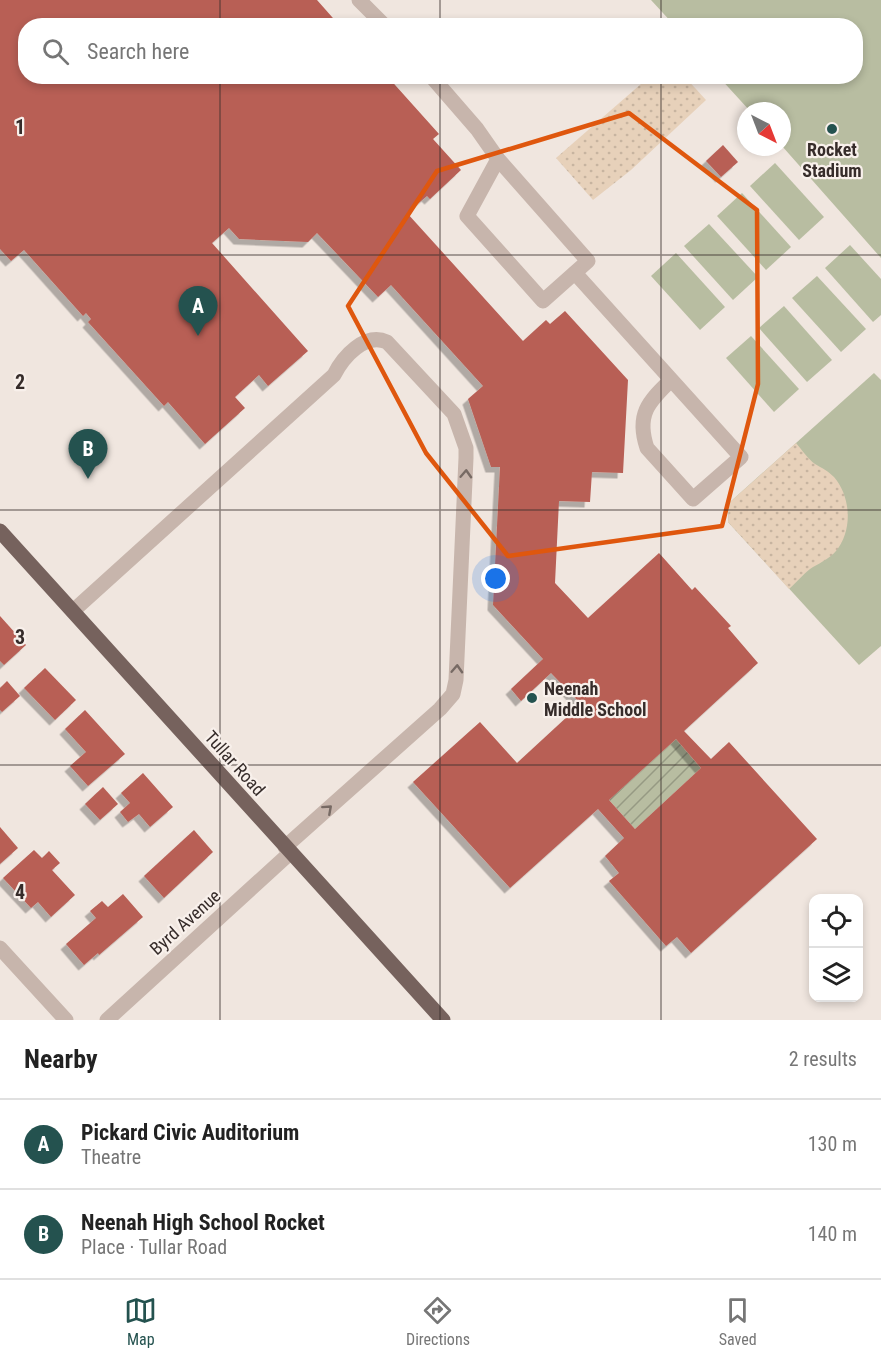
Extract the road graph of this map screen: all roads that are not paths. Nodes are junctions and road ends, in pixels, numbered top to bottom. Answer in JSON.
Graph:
{"nodes":[{"id":1,"x":359,"y":0,"type":"edge"},
{"id":2,"x":377,"y":18,"type":"edge"},
{"id":3,"x":438,"y":84,"type":"edge"},
{"id":4,"x":498,"y":159,"type":"junction"},
{"id":5,"x":575,"y":273,"type":"junction"},
{"id":6,"x":671,"y":380,"type":"junction"},
{"id":7,"x":0,"y":531,"type":"edge"},
{"id":8,"x":73,"y":611,"type":"junction"},
{"id":9,"x":287,"y":850,"type":"junction"},
{"id":10,"x":0,"y":948,"type":"edge"},
{"id":11,"x":66,"y":1020,"type":"edge"},
{"id":12,"x":107,"y":1020,"type":"edge"},
{"id":13,"x":443,"y":1020,"type":"edge"}],
"edges":[{"from":1,"to":2,"type":"street"},
{"from":3,"to":4,"type":"street"},
{"from":4,"to":5,"type":"street"},
{"from":4,"to":5,"type":"street"},
{"from":5,"to":6,"type":"street"},
{"from":6,"to":6,"type":"street"},
{"from":7,"to":8,"type":"main road","name":"Tullar Road"},
{"from":8,"to":9,"type":"main road","name":"Tullar Road"},
{"from":9,"to":8,"type":"street","name":"Byrd Avenue","one_way":true},
{"from":9,"to":12,"type":"street","name":"Byrd Avenue"},
{"from":9,"to":13,"type":"main road","name":"Tullar Road"},
{"from":10,"to":11,"type":"street"}]}
